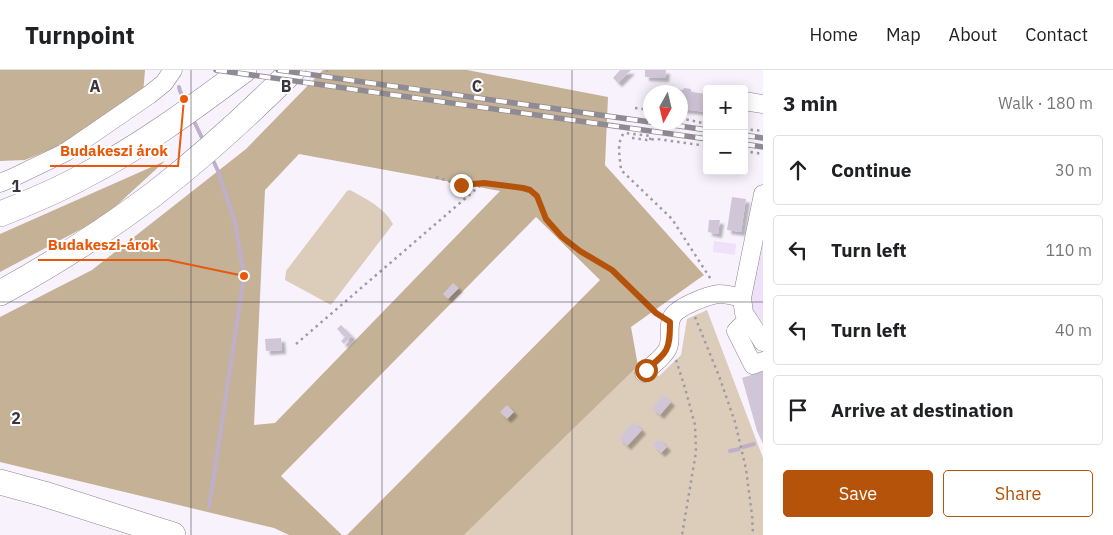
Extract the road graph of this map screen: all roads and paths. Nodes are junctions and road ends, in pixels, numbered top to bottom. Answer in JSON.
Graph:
{"nodes":[{"id":1,"x":173,"y":70,"type":"edge"},
{"id":2,"x":244,"y":70,"type":"edge"},
{"id":3,"x":293,"y":70,"type":"edge"},
{"id":4,"x":748,"y":102,"type":"edge"},
{"id":5,"x":763,"y":104,"type":"edge"},
{"id":6,"x":635,"y":108,"type":"dead end"},
{"id":7,"x":643,"y":109,"type":"edge"},
{"id":8,"x":688,"y":120,"type":"edge"},
{"id":9,"x":703,"y":123,"type":"edge"},
{"id":10,"x":748,"y":129,"type":"edge"},
{"id":11,"x":763,"y":131,"type":"edge"},
{"id":12,"x":632,"y":138,"type":"dead end"},
{"id":13,"x":650,"y":140,"type":"junction"},
{"id":14,"x":703,"y":145,"type":"edge"},
{"id":15,"x":748,"y":152,"type":"edge"},
{"id":16,"x":763,"y":154,"type":"edge"},
{"id":17,"x":436,"y":177,"type":"dead end"},
{"id":18,"x":0,"y":183,"type":"edge"},
{"id":19,"x":484,"y":183,"type":"junction"},
{"id":20,"x":763,"y":194,"type":"edge"},
{"id":21,"x":0,"y":214,"type":"edge"},
{"id":22,"x":0,"y":293,"type":"edge"},
{"id":23,"x":718,"y":294,"type":"junction"},
{"id":24,"x":742,"y":298,"type":"junction"},
{"id":25,"x":690,"y":304,"type":"junction"},
{"id":26,"x":748,"y":319,"type":"junction"},
{"id":27,"x":670,"y":322,"type":"junction"},
{"id":28,"x":670,"y":340,"type":"junction"},
{"id":29,"x":763,"y":342,"type":"edge"},
{"id":30,"x":296,"y":344,"type":"dead end"},
{"id":31,"x":763,"y":361,"type":"edge"},
{"id":32,"x":645,"y":371,"type":"dead end"},
{"id":33,"x":0,"y":482,"type":"edge"},
{"id":34,"x":173,"y":535,"type":"edge"},
{"id":35,"x":682,"y":535,"type":"edge"},
{"id":36,"x":753,"y":535,"type":"edge"}],
"edges":[{"from":1,"to":18,"type":"street"},
{"from":2,"to":21,"type":"highway"},
{"from":3,"to":22,"type":"highway"},
{"from":4,"to":5,"type":"street"},
{"from":6,"to":7,"type":"path"},
{"from":8,"to":9,"type":"path"},
{"from":10,"to":11,"type":"path"},
{"from":12,"to":13,"type":"path"},
{"from":13,"to":14,"type":"path"},
{"from":13,"to":23,"type":"path"},
{"from":15,"to":16,"type":"path"},
{"from":17,"to":19,"type":"path"},
{"from":19,"to":27,"type":"path"},
{"from":19,"to":30,"type":"path"},
{"from":20,"to":24,"type":"street"},
{"from":23,"to":24,"type":"street"},
{"from":23,"to":25,"type":"street"},
{"from":24,"to":26,"type":"street"},
{"from":25,"to":27,"type":"street"},
{"from":25,"to":36,"type":"path"},
{"from":26,"to":29,"type":"street"},
{"from":26,"to":31,"type":"street"},
{"from":27,"to":28,"type":"street"},
{"from":28,"to":32,"type":"street"},
{"from":28,"to":35,"type":"path"},
{"from":33,"to":34,"type":"highway"}]}
